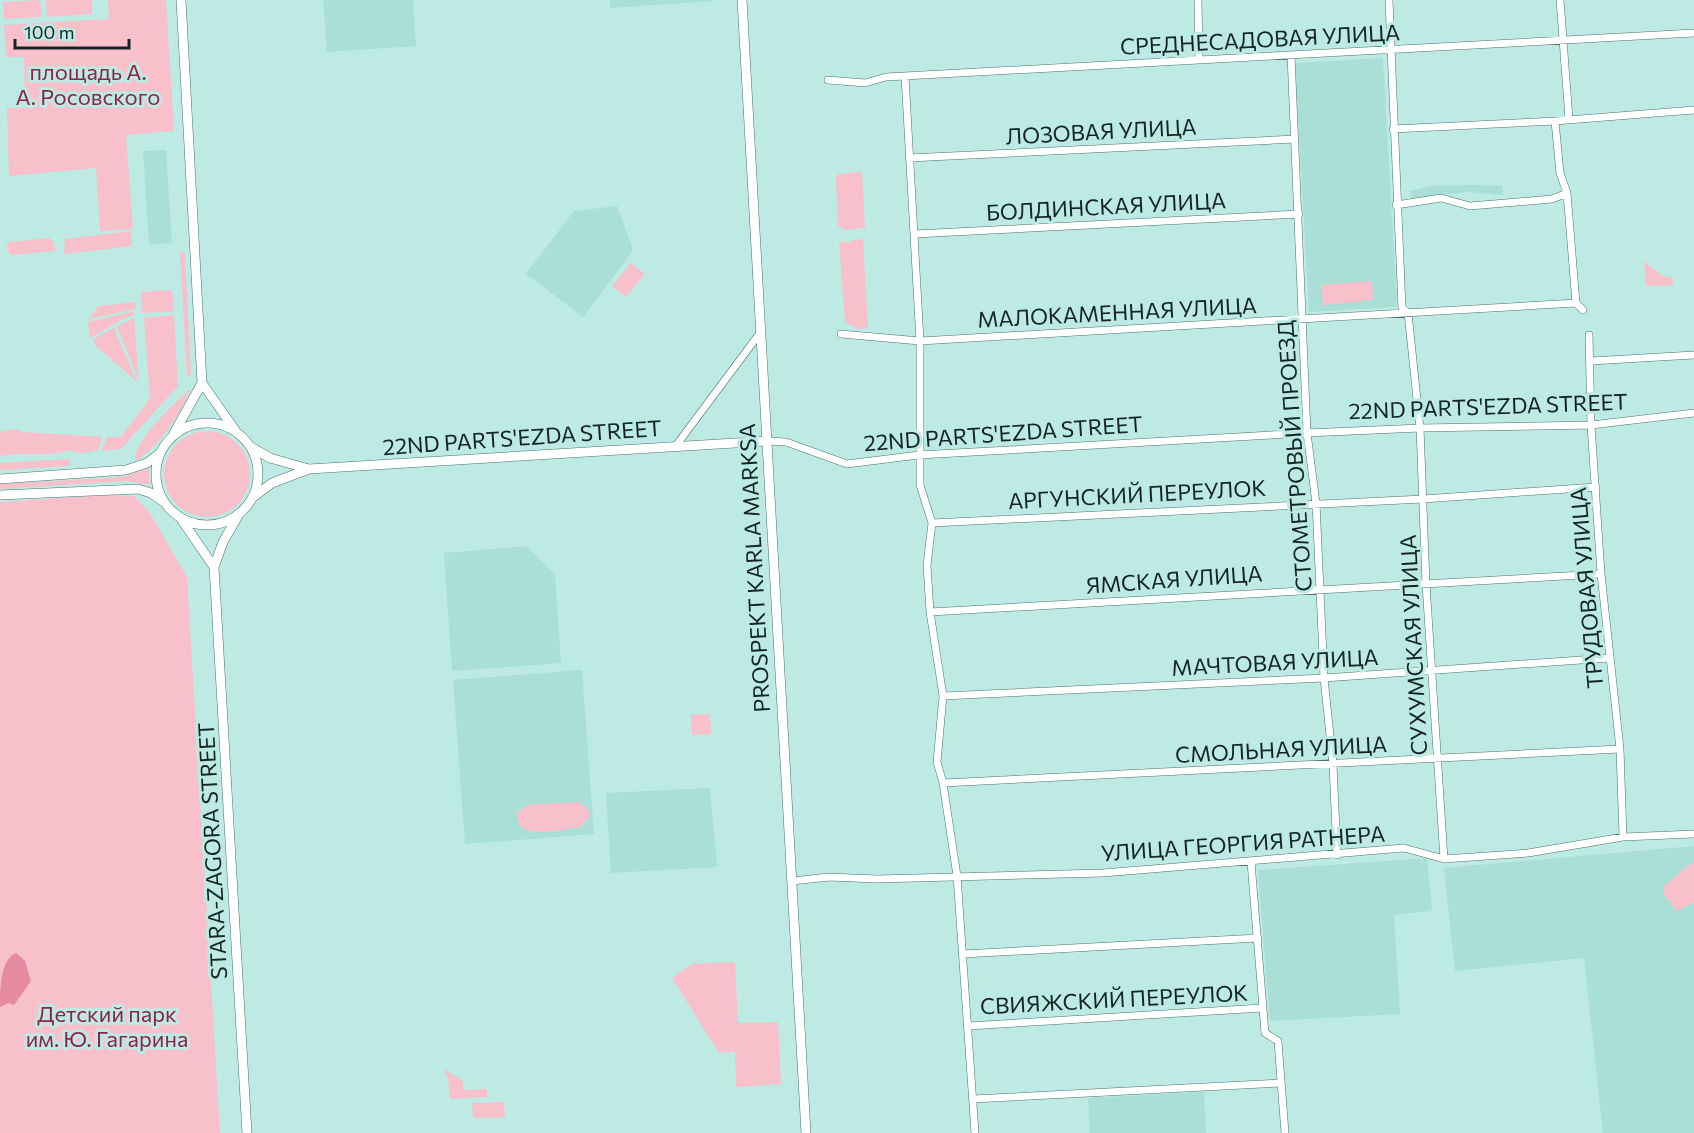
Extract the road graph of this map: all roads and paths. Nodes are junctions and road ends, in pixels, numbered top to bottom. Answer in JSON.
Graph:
{"nodes":[{"id":1,"x":181,"y":0,"type":"edge"},
{"id":2,"x":742,"y":0,"type":"edge"},
{"id":3,"x":1198,"y":0,"type":"edge"},
{"id":4,"x":1389,"y":0,"type":"edge"},
{"id":5,"x":1560,"y":0,"type":"edge"},
{"id":6,"x":1694,"y":33,"type":"edge"},
{"id":7,"x":1563,"y":40,"type":"junction"},
{"id":8,"x":1390,"y":50,"type":"junction"},
{"id":9,"x":1291,"y":55,"type":"junction"},
{"id":10,"x":1199,"y":60,"type":"junction"},
{"id":11,"x":905,"y":76,"type":"junction"},
{"id":12,"x":828,"y":80,"type":"dead end"},
{"id":13,"x":1694,"y":110,"type":"edge"},
{"id":14,"x":1569,"y":119,"type":"junction"},
{"id":15,"x":1555,"y":121,"type":"junction"},
{"id":16,"x":1393,"y":129,"type":"junction"},
{"id":17,"x":1295,"y":139,"type":"junction"},
{"id":18,"x":909,"y":158,"type":"junction"},
{"id":19,"x":1568,"y":193,"type":"junction"},
{"id":20,"x":1396,"y":205,"type":"junction"},
{"id":21,"x":1299,"y":214,"type":"junction"},
{"id":22,"x":915,"y":234,"type":"junction"},
{"id":23,"x":1576,"y":303,"type":"junction"},
{"id":24,"x":1583,"y":310,"type":"dead end"},
{"id":25,"x":1408,"y":314,"type":"junction"},
{"id":26,"x":1303,"y":319,"type":"junction"},
{"id":27,"x":760,"y":333,"type":"junction"},
{"id":28,"x":841,"y":334,"type":"dead end"},
{"id":29,"x":1589,"y":335,"type":"dead end"},
{"id":30,"x":920,"y":341,"type":"junction"},
{"id":31,"x":1694,"y":355,"type":"edge"},
{"id":32,"x":1591,"y":361,"type":"junction"},
{"id":33,"x":202,"y":383,"type":"junction"},
{"id":34,"x":1694,"y":413,"type":"edge"},
{"id":35,"x":1591,"y":425,"type":"junction"},
{"id":36,"x":1420,"y":428,"type":"junction"},
{"id":37,"x":174,"y":433,"type":"junction"},
{"id":38,"x":1307,"y":433,"type":"junction"},
{"id":39,"x":239,"y":434,"type":"junction"},
{"id":40,"x":767,"y":441,"type":"junction"},
{"id":41,"x":250,"y":447,"type":"junction"},
{"id":42,"x":675,"y":447,"type":"junction"},
{"id":43,"x":159,"y":454,"type":"junction"},
{"id":44,"x":919,"y":455,"type":"junction"},
{"id":45,"x":309,"y":469,"type":"junction"},
{"id":46,"x":0,"y":479,"type":"edge"},
{"id":47,"x":1596,"y":488,"type":"junction"},
{"id":48,"x":0,"y":495,"type":"edge"},
{"id":49,"x":252,"y":498,"type":"junction"},
{"id":50,"x":1423,"y":499,"type":"junction"},
{"id":51,"x":164,"y":502,"type":"junction"},
{"id":52,"x":1316,"y":503,"type":"junction"},
{"id":53,"x":239,"y":514,"type":"junction"},
{"id":54,"x":181,"y":519,"type":"junction"},
{"id":55,"x":932,"y":523,"type":"junction"},
{"id":56,"x":214,"y":567,"type":"junction"},
{"id":57,"x":1601,"y":574,"type":"junction"},
{"id":58,"x":1426,"y":584,"type":"junction"},
{"id":59,"x":1320,"y":588,"type":"junction"},
{"id":60,"x":930,"y":612,"type":"junction"},
{"id":61,"x":1609,"y":658,"type":"junction"},
{"id":62,"x":1433,"y":672,"type":"junction"},
{"id":63,"x":1324,"y":678,"type":"junction"},
{"id":64,"x":942,"y":696,"type":"junction"},
{"id":65,"x":1620,"y":749,"type":"junction"},
{"id":66,"x":1437,"y":759,"type":"junction"},
{"id":67,"x":1333,"y":764,"type":"junction"},
{"id":68,"x":943,"y":783,"type":"junction"},
{"id":69,"x":1694,"y":834,"type":"edge"},
{"id":70,"x":1623,"y":837,"type":"junction"},
{"id":71,"x":1337,"y":855,"type":"junction"},
{"id":72,"x":1444,"y":859,"type":"junction"},
{"id":73,"x":1251,"y":862,"type":"junction"},
{"id":74,"x":957,"y":876,"type":"junction"},
{"id":75,"x":792,"y":881,"type":"junction"},
{"id":76,"x":1258,"y":938,"type":"junction"},
{"id":77,"x":963,"y":954,"type":"junction"},
{"id":78,"x":1263,"y":1008,"type":"junction"},
{"id":79,"x":968,"y":1026,"type":"junction"},
{"id":80,"x":1281,"y":1083,"type":"junction"},
{"id":81,"x":973,"y":1099,"type":"junction"},
{"id":82,"x":247,"y":1133,"type":"edge"},
{"id":83,"x":806,"y":1133,"type":"edge"},
{"id":84,"x":975,"y":1133,"type":"edge"},
{"id":85,"x":1286,"y":1133,"type":"edge"}],
"edges":[{"from":1,"to":33,"type":"street"},
{"from":2,"to":27,"type":"street","name":"PROSPEKT KARLA MARKSA"},
{"from":3,"to":10,"type":"street"},
{"from":4,"to":8,"type":"street","name":"СУХУМСКАЯ УЛИЦА"},
{"from":5,"to":7,"type":"street"},
{"from":6,"to":7,"type":"street","name":"СРЕДНЕСАДОВАЯ УЛИЦА"},
{"from":7,"to":8,"type":"street","name":"СРЕДНЕСАДОВАЯ УЛИЦА"},
{"from":7,"to":14,"type":"street"},
{"from":8,"to":9,"type":"street","name":"СРЕДНЕСАДОВАЯ УЛИЦА"},
{"from":8,"to":16,"type":"street","name":"СУХУМСКАЯ УЛИЦА"},
{"from":9,"to":10,"type":"street","name":"СРЕДНЕСАДОВАЯ УЛИЦА"},
{"from":9,"to":17,"type":"street","name":"СТОМЕТРОВЫЙ ПРОЕЗД"},
{"from":10,"to":11,"type":"street","name":"СРЕДНЕСАДОВАЯ УЛИЦА"},
{"from":11,"to":12,"type":"street","name":"СРЕДНЕСАДОВАЯ УЛИЦА"},
{"from":11,"to":18,"type":"street"},
{"from":13,"to":14,"type":"street"},
{"from":14,"to":15,"type":"street"},
{"from":15,"to":16,"type":"street"},
{"from":15,"to":19,"type":"street"},
{"from":16,"to":20,"type":"street","name":"СУХУМСКАЯ УЛИЦА"},
{"from":17,"to":18,"type":"street","name":"ЛОЗОВАЯ УЛИЦА"},
{"from":17,"to":21,"type":"street","name":"СТОМЕТРОВЫЙ ПРОЕЗД"},
{"from":18,"to":22,"type":"street"},
{"from":19,"to":20,"type":"street"},
{"from":19,"to":23,"type":"street"},
{"from":20,"to":25,"type":"street","name":"СУХУМСКАЯ УЛИЦА"},
{"from":21,"to":22,"type":"street","name":"БОЛДИНСКАЯ УЛИЦА"},
{"from":21,"to":26,"type":"street","name":"СТОМЕТРОВЫЙ ПРОЕЗД"},
{"from":22,"to":30,"type":"street"},
{"from":23,"to":24,"type":"street"},
{"from":23,"to":25,"type":"street","name":"МАЛОКАМЕННАЯ УЛИЦА"},
{"from":25,"to":26,"type":"street","name":"МАЛОКАМЕННАЯ УЛИЦА"},
{"from":25,"to":36,"type":"street","name":"СУХУМСКАЯ УЛИЦА"},
{"from":26,"to":30,"type":"street","name":"МАЛОКАМЕННАЯ УЛИЦА"},
{"from":26,"to":38,"type":"street","name":"СТОМЕТРОВЫЙ ПРОЕЗД"},
{"from":27,"to":40,"type":"street","name":"PROSPEKT KARLA MARKSA"},
{"from":27,"to":42,"type":"street"},
{"from":28,"to":30,"type":"street","name":"МАЛОКАМЕННАЯ УЛИЦА"},
{"from":29,"to":32,"type":"street","name":"ТРУДОВАЯ УЛИЦА"},
{"from":30,"to":44,"type":"street"},
{"from":31,"to":32,"type":"street"},
{"from":32,"to":35,"type":"street","name":"ТРУДОВАЯ УЛИЦА"},
{"from":33,"to":37,"type":"street"},
{"from":33,"to":39,"type":"street"},
{"from":34,"to":35,"type":"street","name":"22ND PARTS'EZDA STREET"},
{"from":35,"to":36,"type":"street","name":"22ND PARTS'EZDA STREET"},
{"from":35,"to":47,"type":"street","name":"ТРУДОВАЯ УЛИЦА"},
{"from":36,"to":38,"type":"street","name":"22ND PARTS'EZDA STREET"},
{"from":36,"to":50,"type":"street","name":"СУХУМСКАЯ УЛИЦА"},
{"from":37,"to":39,"type":"street"},
{"from":37,"to":43,"type":"street"},
{"from":38,"to":44,"type":"street","name":"22ND PARTS'EZDA STREET"},
{"from":38,"to":52,"type":"street","name":"СТОМЕТРОВЫЙ ПРОЕЗД"},
{"from":39,"to":41,"type":"street"},
{"from":40,"to":42,"type":"street","name":"22ND PARTS'EZDA STREET"},
{"from":40,"to":44,"type":"street","name":"22ND PARTS'EZDA STREET"},
{"from":40,"to":75,"type":"street","name":"PROSPEKT KARLA MARKSA"},
{"from":41,"to":45,"type":"street","name":"22ND PARTS'EZDA STREET"},
{"from":41,"to":49,"type":"street"},
{"from":42,"to":45,"type":"street","name":"22ND PARTS'EZDA STREET"},
{"from":43,"to":46,"type":"street"},
{"from":43,"to":51,"type":"street"},
{"from":44,"to":55,"type":"street"},
{"from":45,"to":49,"type":"street"},
{"from":47,"to":50,"type":"street","name":"АРГУНСКИЙ ПЕРЕУЛОК"},
{"from":47,"to":57,"type":"street","name":"ТРУДОВАЯ УЛИЦА"},
{"from":48,"to":51,"type":"street"},
{"from":49,"to":53,"type":"street"},
{"from":50,"to":52,"type":"street","name":"АРГУНСКИЙ ПЕРЕУЛОК"},
{"from":50,"to":58,"type":"street","name":"СУХУМСКАЯ УЛИЦА"},
{"from":51,"to":54,"type":"street"},
{"from":52,"to":55,"type":"street","name":"АРГУНСКИЙ ПЕРЕУЛОК"},
{"from":52,"to":59,"type":"street","name":"СТОМЕТРОВЫЙ ПРОЕЗД"},
{"from":53,"to":54,"type":"street"},
{"from":53,"to":56,"type":"street","name":"STARA-ZAGORA STREET"},
{"from":54,"to":56,"type":"street"},
{"from":55,"to":60,"type":"street"},
{"from":56,"to":82,"type":"street","name":"STARA-ZAGORA STREET"},
{"from":57,"to":58,"type":"street","name":"ЯМСКАЯ УЛИЦА"},
{"from":57,"to":61,"type":"street","name":"ТРУДОВАЯ УЛИЦА"},
{"from":58,"to":59,"type":"street","name":"ЯМСКАЯ УЛИЦА"},
{"from":58,"to":62,"type":"street","name":"СУХУМСКАЯ УЛИЦА"},
{"from":59,"to":60,"type":"street","name":"ЯМСКАЯ УЛИЦА"},
{"from":59,"to":63,"type":"street","name":"СТОМЕТРОВЫЙ ПРОЕЗД"},
{"from":60,"to":64,"type":"street"},
{"from":61,"to":62,"type":"street","name":"МАЧТОВАЯ УЛИЦА"},
{"from":61,"to":65,"type":"street","name":"ТРУДОВАЯ УЛИЦА"},
{"from":62,"to":63,"type":"street","name":"МАЧТОВАЯ УЛИЦА"},
{"from":62,"to":66,"type":"street","name":"СУХУМСКАЯ УЛИЦА"},
{"from":63,"to":64,"type":"street","name":"МАЧТОВАЯ УЛИЦА"},
{"from":63,"to":67,"type":"street","name":"СТОМЕТРОВЫЙ ПРОЕЗД"},
{"from":64,"to":68,"type":"street"},
{"from":65,"to":66,"type":"street","name":"СМОЛЬНАЯ УЛИЦА"},
{"from":65,"to":70,"type":"street","name":"ТРУДОВАЯ УЛИЦА"},
{"from":66,"to":67,"type":"street","name":"СМОЛЬНАЯ УЛИЦА"},
{"from":66,"to":72,"type":"street","name":"СУХУМСКАЯ УЛИЦА"},
{"from":67,"to":68,"type":"street","name":"СМОЛЬНАЯ УЛИЦА"},
{"from":67,"to":71,"type":"street","name":"СТОМЕТРОВЫЙ ПРОЕЗД"},
{"from":68,"to":74,"type":"street"},
{"from":69,"to":70,"type":"street","name":"УЛИЦА ГЕОРГИЯ РАТНЕРА"},
{"from":70,"to":72,"type":"street","name":"УЛИЦА ГЕОРГИЯ РАТНЕРА"},
{"from":71,"to":72,"type":"street","name":"УЛИЦА ГЕОРГИЯ РАТНЕРА"},
{"from":71,"to":73,"type":"street","name":"УЛИЦА ГЕОРГИЯ РАТНЕРА"},
{"from":73,"to":74,"type":"street","name":"УЛИЦА ГЕОРГИЯ РАТНЕРА"},
{"from":73,"to":76,"type":"street"},
{"from":74,"to":75,"type":"street","name":"УЛИЦА ГЕОРГИЯ РАТНЕРА"},
{"from":74,"to":77,"type":"street"},
{"from":75,"to":83,"type":"street","name":"PROSPEKT KARLA MARKSA"},
{"from":76,"to":77,"type":"street"},
{"from":76,"to":78,"type":"street"},
{"from":77,"to":79,"type":"street"},
{"from":78,"to":79,"type":"street","name":"СВИЯЖСКИЙ ПЕРЕУЛОК"},
{"from":78,"to":80,"type":"street"},
{"from":79,"to":81,"type":"street"},
{"from":80,"to":81,"type":"street"},
{"from":80,"to":85,"type":"street"},
{"from":81,"to":84,"type":"street"}]}
